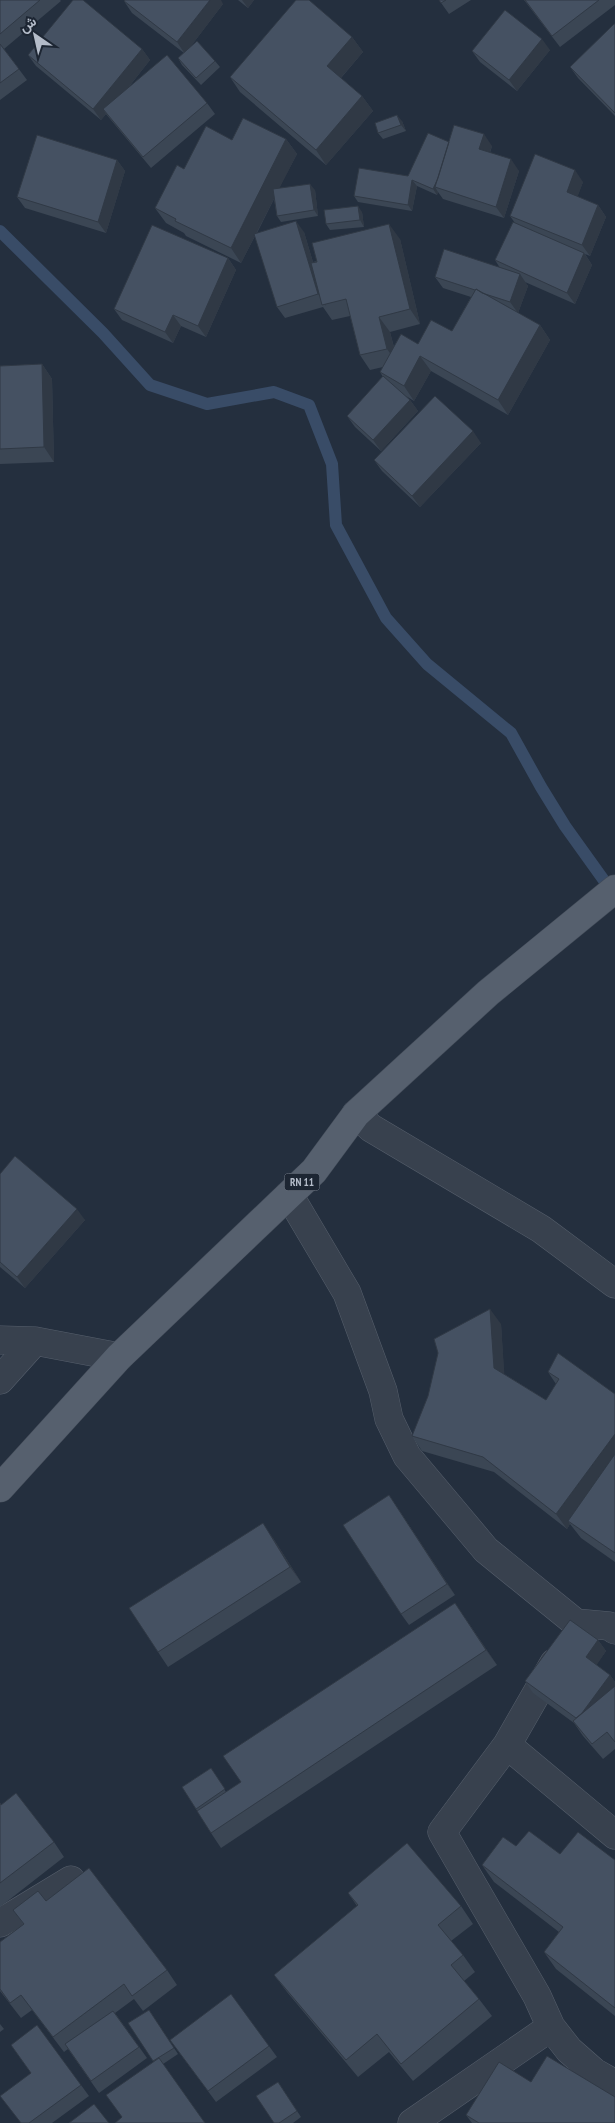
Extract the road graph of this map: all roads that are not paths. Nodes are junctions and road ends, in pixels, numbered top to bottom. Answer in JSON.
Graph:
{"nodes":[{"id":1,"x":615,"y":889,"type":"edge"},
{"id":2,"x":356,"y":1114,"type":"junction"},
{"id":3,"x":288,"y":1195,"type":"junction"},
{"id":4,"x":615,"y":1284,"type":"edge"},
{"id":5,"x":0,"y":1340,"type":"edge"},
{"id":6,"x":35,"y":1341,"type":"junction"},
{"id":7,"x":119,"y":1357,"type":"junction"},
{"id":8,"x":0,"y":1380,"type":"edge"},
{"id":9,"x":0,"y":1488,"type":"edge"},
{"id":10,"x":576,"y":1623,"type":"junction"},
{"id":11,"x":615,"y":1630,"type":"edge"},
{"id":12,"x":508,"y":1745,"type":"junction"},
{"id":13,"x":615,"y":1835,"type":"edge"},
{"id":14,"x":71,"y":1880,"type":"edge"},
{"id":15,"x":0,"y":1923,"type":"edge"},
{"id":16,"x":551,"y":2027,"type":"junction"},
{"id":17,"x":615,"y":2084,"type":"edge"},
{"id":18,"x":412,"y":2123,"type":"edge"}],
"edges":[{"from":1,"to":2,"type":"main road","number":"RN 11"},
{"from":2,"to":3,"type":"main road","number":"RN 11"},
{"from":2,"to":4,"type":"street"},
{"from":3,"to":7,"type":"main road","number":"RN 11"},
{"from":3,"to":10,"type":"street"},
{"from":5,"to":6,"type":"street"},
{"from":6,"to":7,"type":"street"},
{"from":6,"to":8,"type":"street"},
{"from":7,"to":9,"type":"main road","number":"RN 11"},
{"from":10,"to":11,"type":"street"},
{"from":10,"to":12,"type":"street"},
{"from":12,"to":13,"type":"street"},
{"from":12,"to":16,"type":"street"},
{"from":14,"to":15,"type":"street"},
{"from":16,"to":17,"type":"street"},
{"from":16,"to":18,"type":"street"}]}
